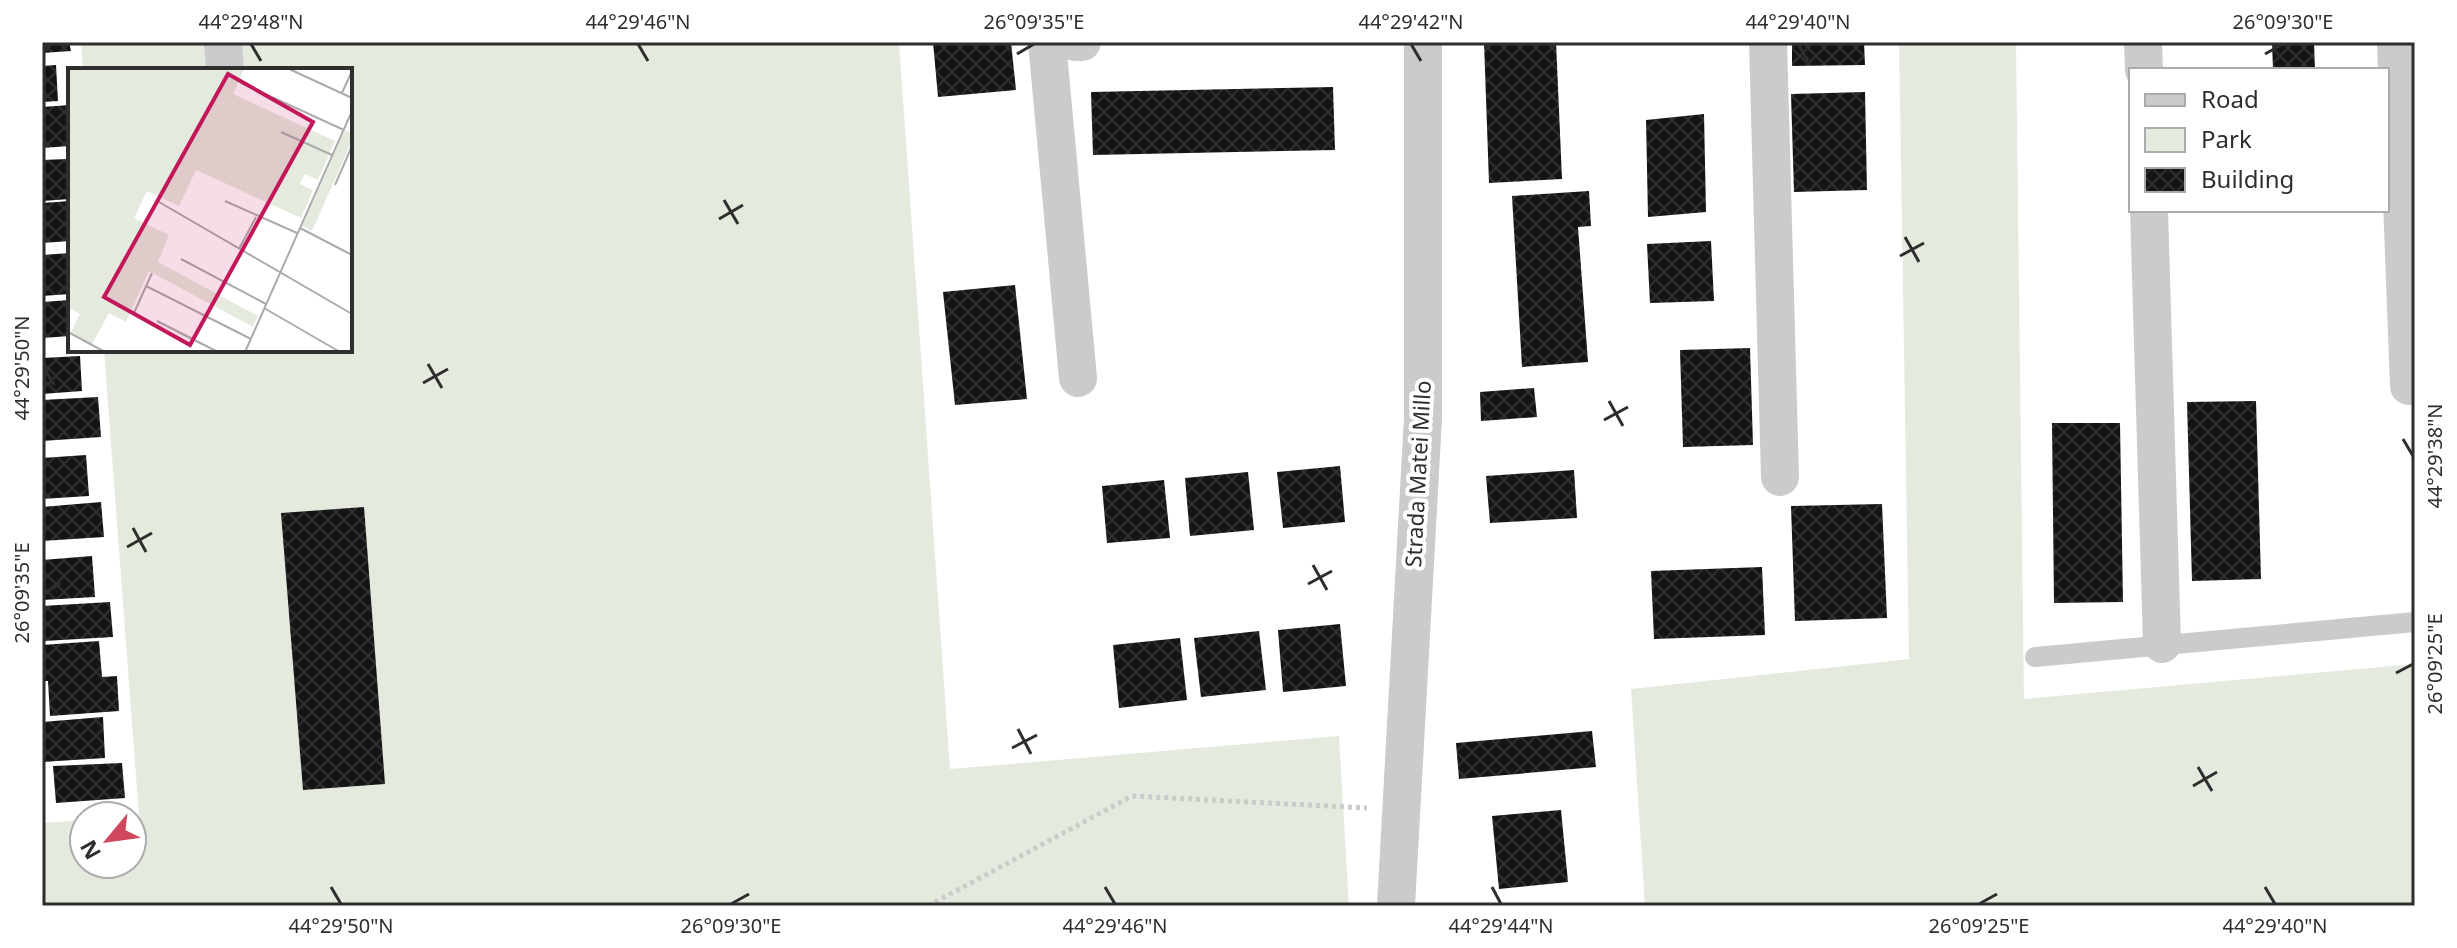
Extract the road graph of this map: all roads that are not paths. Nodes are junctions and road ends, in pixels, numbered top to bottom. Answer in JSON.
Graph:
{"nodes":[{"id":1,"x":223,"y":42,"type":"edge"},
{"id":2,"x":1047,"y":42,"type":"edge"},
{"id":3,"x":1075,"y":42,"type":"edge"},
{"id":4,"x":1082,"y":42,"type":"edge"},
{"id":5,"x":1423,"y":42,"type":"edge"},
{"id":6,"x":1768,"y":42,"type":"edge"},
{"id":7,"x":2143,"y":42,"type":"edge"},
{"id":8,"x":2396,"y":42,"type":"edge"},
{"id":9,"x":225,"y":68,"type":"edge"},
{"id":10,"x":2144,"y":68,"type":"edge"},
{"id":11,"x":2149,"y":212,"type":"edge"},
{"id":12,"x":1078,"y":378,"type":"dead end"},
{"id":13,"x":2409,"y":386,"type":"dead end"},
{"id":14,"x":1780,"y":477,"type":"dead end"},
{"id":15,"x":2415,"y":622,"type":"edge"},
{"id":16,"x":2162,"y":644,"type":"junction"},
{"id":17,"x":2035,"y":657,"type":"dead end"},
{"id":18,"x":1396,"y":906,"type":"edge"}],
"edges":[{"from":1,"to":9,"type":"street"},
{"from":2,"to":12,"type":"street"},
{"from":3,"to":4,"type":"street"},
{"from":5,"to":18,"type":"street","name":"Strada Matei Millo"},
{"from":6,"to":14,"type":"street"},
{"from":7,"to":10,"type":"street"},
{"from":8,"to":13,"type":"street"},
{"from":11,"to":16,"type":"street"},
{"from":15,"to":16,"type":"lane"},
{"from":16,"to":17,"type":"lane"}]}
